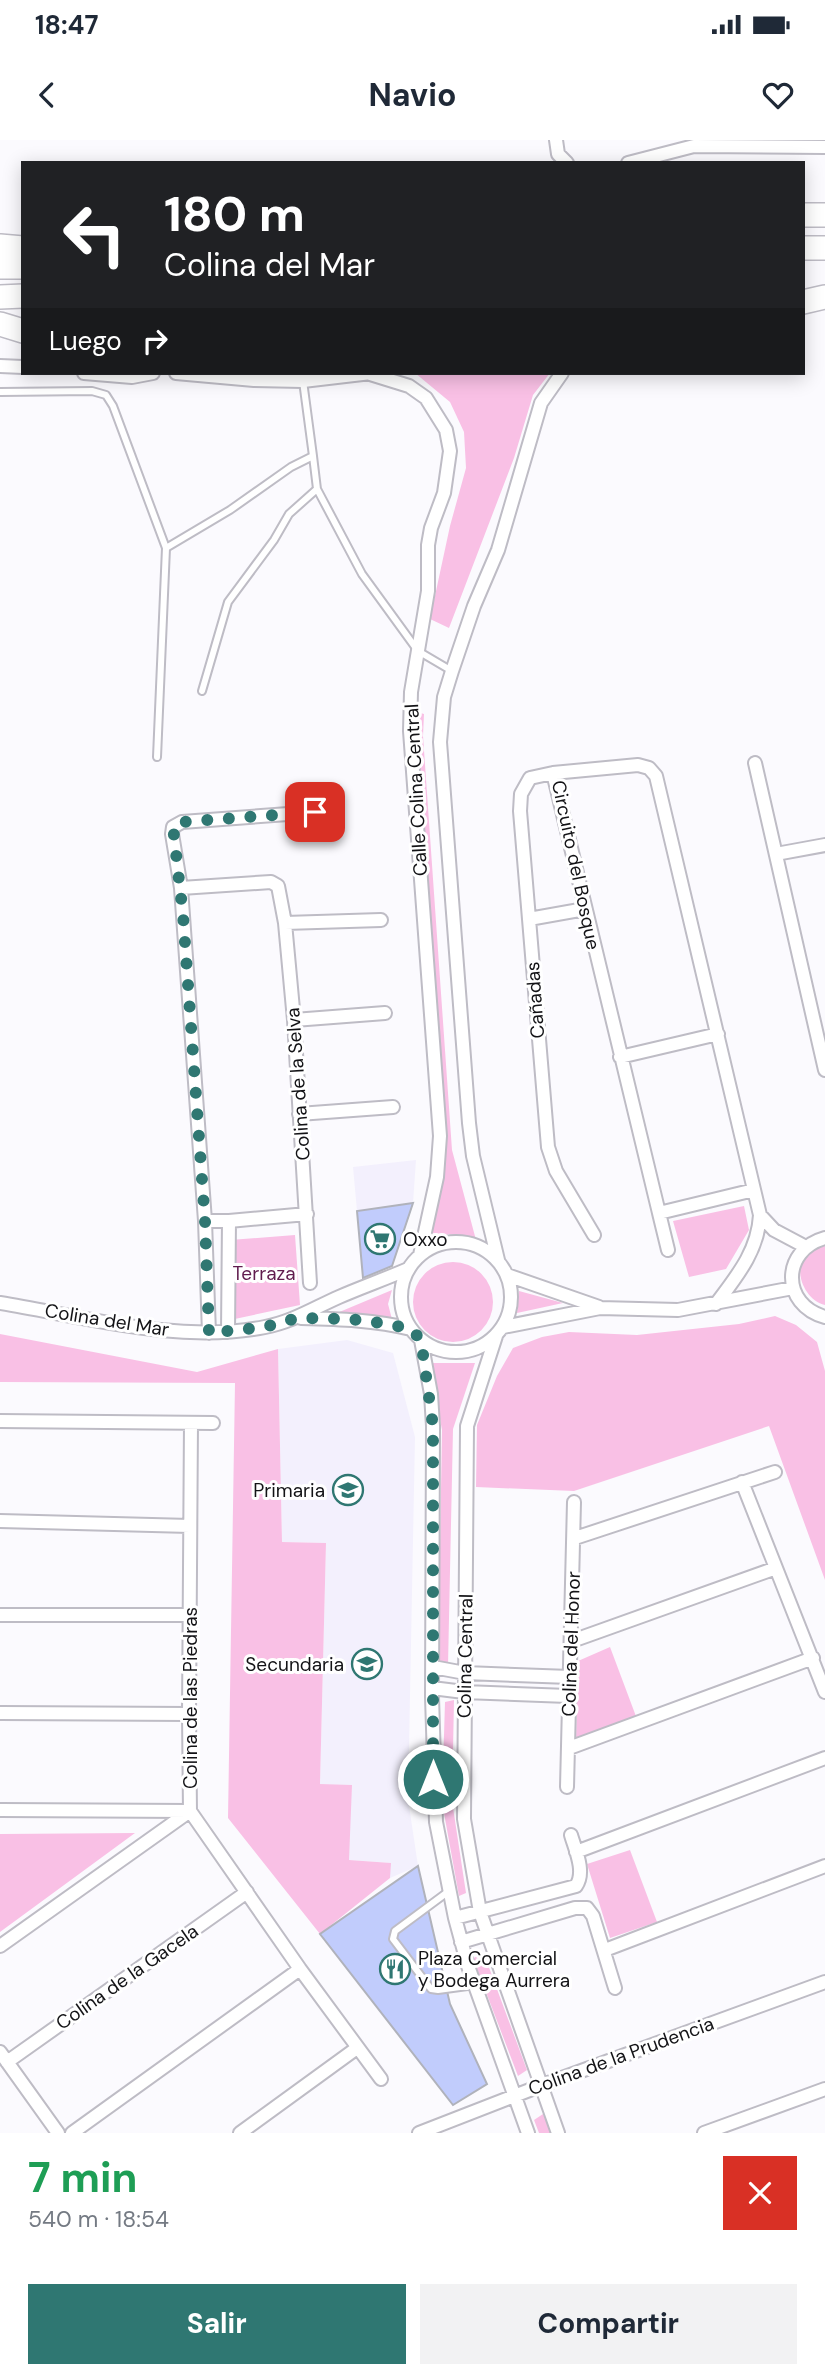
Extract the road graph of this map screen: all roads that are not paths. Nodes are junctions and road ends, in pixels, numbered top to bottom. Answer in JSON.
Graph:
{"nodes":[{"id":1,"x":556,"y":140,"type":"edge"},
{"id":2,"x":825,"y":148,"type":"edge"},
{"id":3,"x":565,"y":161,"type":"edge"},
{"id":4,"x":636,"y":161,"type":"edge"},
{"id":5,"x":805,"y":215,"type":"edge"},
{"id":6,"x":825,"y":215,"type":"edge"},
{"id":7,"x":0,"y":246,"type":"edge"},
{"id":8,"x":21,"y":248,"type":"edge"},
{"id":9,"x":805,"y":248,"type":"edge"},
{"id":10,"x":825,"y":248,"type":"edge"},
{"id":11,"x":0,"y":267,"type":"edge"},
{"id":12,"x":21,"y":267,"type":"edge"},
{"id":13,"x":21,"y":296,"type":"edge"},
{"id":14,"x":0,"y":297,"type":"edge"},
{"id":15,"x":825,"y":297,"type":"edge"},
{"id":16,"x":805,"y":302,"type":"edge"},
{"id":17,"x":0,"y":324,"type":"edge"},
{"id":18,"x":21,"y":330,"type":"edge"},
{"id":19,"x":0,"y":366,"type":"edge"},
{"id":20,"x":21,"y":368,"type":"edge"},
{"id":21,"x":108,"y":375,"type":"edge"},
{"id":22,"x":142,"y":375,"type":"edge"},
{"id":23,"x":198,"y":375,"type":"edge"},
{"id":24,"x":352,"y":375,"type":"edge"},
{"id":25,"x":375,"y":375,"type":"edge"},
{"id":26,"x":561,"y":375,"type":"edge"},
{"id":27,"x":303,"y":381,"type":"junction"},
{"id":28,"x":0,"y":392,"type":"edge"},
{"id":29,"x":313,"y":456,"type":"junction"},
{"id":30,"x":317,"y":489,"type":"junction"},
{"id":31,"x":166,"y":548,"type":"junction"},
{"id":32,"x":418,"y":651,"type":"junction"},
{"id":33,"x":452,"y":671,"type":"junction"},
{"id":34,"x":202,"y":691,"type":"dead end"},
{"id":35,"x":158,"y":757,"type":"dead end"},
{"id":36,"x":755,"y":763,"type":"dead end"},
{"id":37,"x":553,"y":773,"type":"junction"},
{"id":38,"x":315,"y":812,"type":"dead end"},
{"id":39,"x":825,"y":845,"type":"edge"},
{"id":40,"x":776,"y":854,"type":"junction"},
{"id":41,"x":181,"y":888,"type":"junction"},
{"id":42,"x":585,"y":909,"type":"junction"},
{"id":43,"x":529,"y":919,"type":"junction"},
{"id":44,"x":380,"y":920,"type":"dead end"},
{"id":45,"x":285,"y":923,"type":"junction"},
{"id":46,"x":385,"y":1013,"type":"dead end"},
{"id":47,"x":294,"y":1020,"type":"junction"},
{"id":48,"x":718,"y":1034,"type":"junction"},
{"id":49,"x":620,"y":1057,"type":"junction"},
{"id":50,"x":825,"y":1070,"type":"edge"},
{"id":51,"x":393,"y":1107,"type":"dead end"},
{"id":52,"x":299,"y":1114,"type":"junction"},
{"id":53,"x":754,"y":1190,"type":"junction"},
{"id":54,"x":659,"y":1213,"type":"junction"},
{"id":55,"x":307,"y":1214,"type":"junction"},
{"id":56,"x":760,"y":1215,"type":"junction"},
{"id":57,"x":205,"y":1221,"type":"junction"},
{"id":58,"x":229,"y":1221,"type":"junction"},
{"id":59,"x":594,"y":1235,"type":"dead end"},
{"id":60,"x":825,"y":1238,"type":"edge"},
{"id":61,"x":806,"y":1247,"type":"junction"},
{"id":62,"x":668,"y":1250,"type":"dead end"},
{"id":63,"x":421,"y":1255,"type":"junction"},
{"id":64,"x":498,"y":1260,"type":"junction"},
{"id":65,"x":408,"y":1269,"type":"junction"},
{"id":66,"x":507,"y":1275,"type":"junction"},
{"id":67,"x":310,"y":1283,"type":"dead end"},
{"id":68,"x":793,"y":1288,"type":"junction"},
{"id":69,"x":0,"y":1303,"type":"edge"},
{"id":70,"x":716,"y":1304,"type":"junction"},
{"id":71,"x":600,"y":1307,"type":"junction"},
{"id":72,"x":825,"y":1317,"type":"edge"},
{"id":73,"x":297,"y":1318,"type":"junction"},
{"id":74,"x":411,"y":1329,"type":"junction"},
{"id":75,"x":500,"y":1331,"type":"junction"},
{"id":76,"x":228,"y":1332,"type":"junction"},
{"id":77,"x":209,"y":1333,"type":"junction"},
{"id":78,"x":421,"y":1340,"type":"junction"},
{"id":79,"x":0,"y":1421,"type":"edge"},
{"id":80,"x":191,"y":1423,"type":"junction"},
{"id":81,"x":213,"y":1423,"type":"dead end"},
{"id":82,"x":775,"y":1472,"type":"dead end"},
{"id":83,"x":742,"y":1482,"type":"junction"},
{"id":84,"x":574,"y":1502,"type":"dead end"},
{"id":85,"x":0,"y":1521,"type":"edge"},
{"id":86,"x":190,"y":1526,"type":"junction"},
{"id":87,"x":575,"y":1538,"type":"junction"},
{"id":88,"x":776,"y":1567,"type":"junction"},
{"id":89,"x":0,"y":1615,"type":"edge"},
{"id":90,"x":189,"y":1615,"type":"junction"},
{"id":91,"x":572,"y":1641,"type":"junction"},
{"id":92,"x":813,"y":1658,"type":"junction"},
{"id":93,"x":433,"y":1667,"type":"junction"},
{"id":94,"x":465,"y":1673,"type":"junction"},
{"id":95,"x":570,"y":1677,"type":"junction"},
{"id":96,"x":432,"y":1688,"type":"junction"},
{"id":97,"x":464,"y":1692,"type":"junction"},
{"id":98,"x":825,"y":1692,"type":"edge"},
{"id":99,"x":568,"y":1696,"type":"junction"},
{"id":100,"x":0,"y":1713,"type":"edge"},
{"id":101,"x":189,"y":1714,"type":"junction"},
{"id":102,"x":569,"y":1748,"type":"junction"},
{"id":103,"x":825,"y":1758,"type":"edge"},
{"id":104,"x":567,"y":1787,"type":"dead end"},
{"id":105,"x":0,"y":1810,"type":"edge"},
{"id":106,"x":190,"y":1811,"type":"junction"},
{"id":107,"x":571,"y":1835,"type":"dead end"},
{"id":108,"x":576,"y":1852,"type":"junction"},
{"id":109,"x":825,"y":1866,"type":"edge"},
{"id":110,"x":449,"y":1891,"type":"junction"},
{"id":111,"x":247,"y":1892,"type":"junction"},
{"id":112,"x":480,"y":1912,"type":"junction"},
{"id":113,"x":455,"y":1919,"type":"junction"},
{"id":114,"x":487,"y":1933,"type":"junction"},
{"id":115,"x":461,"y":1942,"type":"junction"},
{"id":116,"x":0,"y":1946,"type":"edge"},
{"id":117,"x":605,"y":1950,"type":"junction"},
{"id":118,"x":300,"y":1969,"type":"junction"},
{"id":119,"x":825,"y":1982,"type":"edge"},
{"id":120,"x":475,"y":1985,"type":"junction"},
{"id":121,"x":615,"y":1988,"type":"dead end"},
{"id":122,"x":357,"y":2048,"type":"junction"},
{"id":123,"x":4,"y":2057,"type":"edge"},
{"id":124,"x":381,"y":2080,"type":"dead end"},
{"id":125,"x":540,"y":2086,"type":"junction"},
{"id":126,"x":825,"y":2089,"type":"edge"},
{"id":127,"x":513,"y":2096,"type":"junction"},
{"id":128,"x":58,"y":2133,"type":"edge"},
{"id":129,"x":72,"y":2133,"type":"edge"},
{"id":130,"x":240,"y":2133,"type":"edge"},
{"id":131,"x":419,"y":2133,"type":"edge"},
{"id":132,"x":528,"y":2133,"type":"edge"},
{"id":133,"x":558,"y":2133,"type":"edge"},
{"id":134,"x":705,"y":2133,"type":"edge"}],
"edges":[{"from":1,"to":3,"type":"street"},
{"from":2,"to":4,"type":"street"},
{"from":5,"to":6,"type":"highway"},
{"from":7,"to":8,"type":"highway"},
{"from":9,"to":10,"type":"highway"},
{"from":11,"to":12,"type":"highway"},
{"from":13,"to":14,"type":"highway"},
{"from":15,"to":16,"type":"highway"},
{"from":17,"to":18,"type":"highway"},
{"from":19,"to":20,"type":"street"},
{"from":21,"to":22,"type":"street"},
{"from":23,"to":27,"type":"street"},
{"from":24,"to":27,"type":"street"},
{"from":25,"to":32,"type":"street","name":"Calle Colina Central"},
{"from":26,"to":33,"type":"street","name":"Calle Colina Central"},
{"from":27,"to":29,"type":"lane"},
{"from":28,"to":31,"type":"lane"},
{"from":29,"to":30,"type":"lane"},
{"from":29,"to":31,"type":"lane"},
{"from":30,"to":32,"type":"lane"},
{"from":30,"to":34,"type":"lane"},
{"from":31,"to":35,"type":"lane"},
{"from":32,"to":33,"type":"lane"},
{"from":32,"to":63,"type":"street","name":"Calle Colina Central"},
{"from":33,"to":64,"type":"street","name":"Calle Colina Central"},
{"from":36,"to":40,"type":"street"},
{"from":37,"to":42,"type":"street","name":"Circuito del Bosque"},
{"from":37,"to":43,"type":"street","name":"Cañadas"},
{"from":37,"to":48,"type":"street","name":"Circuito del Bosque"},
{"from":38,"to":41,"type":"street"},
{"from":39,"to":40,"type":"street"},
{"from":40,"to":50,"type":"street"},
{"from":41,"to":45,"type":"street","name":"Colina de la Selva"},
{"from":41,"to":57,"type":"street"},
{"from":42,"to":43,"type":"street"},
{"from":42,"to":49,"type":"street","name":"Circuito del Bosque"},
{"from":43,"to":59,"type":"street","name":"Cañadas"},
{"from":44,"to":45,"type":"street"},
{"from":45,"to":47,"type":"street","name":"Colina de la Selva"},
{"from":46,"to":47,"type":"street"},
{"from":47,"to":52,"type":"street","name":"Colina de la Selva"},
{"from":48,"to":49,"type":"street"},
{"from":48,"to":53,"type":"street","name":"Circuito del Bosque"},
{"from":49,"to":54,"type":"street","name":"Circuito del Bosque"},
{"from":51,"to":52,"type":"street"},
{"from":52,"to":55,"type":"street","name":"Colina de la Selva"},
{"from":53,"to":54,"type":"street"},
{"from":53,"to":56,"type":"street","name":"Circuito del Bosque"},
{"from":54,"to":62,"type":"street","name":"Circuito del Bosque"},
{"from":55,"to":58,"type":"street"},
{"from":55,"to":67,"type":"street","name":"Colina de la Selva"},
{"from":56,"to":61,"type":"street"},
{"from":56,"to":70,"type":"street","name":"Circuito del Bosque"},
{"from":57,"to":58,"type":"street"},
{"from":57,"to":77,"type":"street"},
{"from":58,"to":76,"type":"street"},
{"from":60,"to":61,"type":"street"},
{"from":61,"to":68,"type":"street"},
{"from":63,"to":64,"type":"street"},
{"from":63,"to":65,"type":"street"},
{"from":64,"to":66,"type":"street"},
{"from":65,"to":73,"type":"street","name":"Colina del Mar"},
{"from":65,"to":74,"type":"street"},
{"from":66,"to":71,"type":"street"},
{"from":66,"to":75,"type":"street"},
{"from":68,"to":70,"type":"street"},
{"from":68,"to":72,"type":"street"},
{"from":69,"to":77,"type":"street","name":"Colina del Mar"},
{"from":70,"to":71,"type":"street"},
{"from":71,"to":75,"type":"street"},
{"from":73,"to":74,"type":"street","name":"Colina del Mar"},
{"from":73,"to":76,"type":"street","name":"Colina del Mar"},
{"from":74,"to":78,"type":"street"},
{"from":75,"to":78,"type":"street"},
{"from":75,"to":94,"type":"street","name":"Colina Central"},
{"from":76,"to":77,"type":"street","name":"Colina del Mar"},
{"from":78,"to":93,"type":"street","name":"Colina Central"},
{"from":79,"to":80,"type":"street"},
{"from":80,"to":81,"type":"street"},
{"from":80,"to":86,"type":"street","name":"Colina de las Piedras"},
{"from":82,"to":83,"type":"street"},
{"from":83,"to":87,"type":"street"},
{"from":83,"to":88,"type":"street"},
{"from":84,"to":87,"type":"street","name":"Colina del Honor"},
{"from":85,"to":86,"type":"street"},
{"from":86,"to":90,"type":"street","name":"Colina de las Piedras"},
{"from":87,"to":91,"type":"street","name":"Colina del Honor"},
{"from":88,"to":91,"type":"street"},
{"from":88,"to":92,"type":"street"},
{"from":89,"to":90,"type":"street"},
{"from":90,"to":101,"type":"street","name":"Colina de las Piedras"},
{"from":91,"to":95,"type":"street","name":"Colina del Honor"},
{"from":92,"to":98,"type":"street"},
{"from":92,"to":102,"type":"street"},
{"from":93,"to":94,"type":"street"},
{"from":93,"to":96,"type":"street","name":"Colina Central"},
{"from":94,"to":95,"type":"street"},
{"from":94,"to":97,"type":"street","name":"Colina Central"},
{"from":95,"to":99,"type":"street","name":"Colina del Honor"},
{"from":96,"to":97,"type":"street"},
{"from":96,"to":110,"type":"street","name":"Colina Central"},
{"from":97,"to":99,"type":"street"},
{"from":97,"to":112,"type":"street","name":"Colina Central"},
{"from":99,"to":102,"type":"street","name":"Colina del Honor"},
{"from":100,"to":101,"type":"street"},
{"from":101,"to":106,"type":"street","name":"Colina de las Piedras"},
{"from":102,"to":104,"type":"street","name":"Colina del Honor"},
{"from":103,"to":108,"type":"street"},
{"from":105,"to":106,"type":"street"},
{"from":106,"to":111,"type":"street","name":"Colina de las Piedras"},
{"from":106,"to":116,"type":"street"},
{"from":107,"to":108,"type":"street"},
{"from":108,"to":112,"type":"street"},
{"from":109,"to":117,"type":"street"},
{"from":110,"to":113,"type":"street","name":"Colina Central"},
{"from":110,"to":120,"type":"lane"},
{"from":111,"to":118,"type":"street","name":"Colina de las Piedras"},
{"from":111,"to":123,"type":"street","name":"Colina de la Gacela"},
{"from":112,"to":113,"type":"street"},
{"from":112,"to":114,"type":"street","name":"Colina Central"},
{"from":113,"to":115,"type":"street","name":"Colina Central"},
{"from":114,"to":115,"type":"street"},
{"from":114,"to":117,"type":"street"},
{"from":114,"to":125,"type":"street","name":"Colina Central"},
{"from":115,"to":120,"type":"street","name":"Colina Central"},
{"from":117,"to":121,"type":"street"},
{"from":118,"to":122,"type":"street","name":"Colina de las Piedras"},
{"from":118,"to":129,"type":"street"},
{"from":119,"to":125,"type":"street","name":"Colina de la Prudencia"},
{"from":120,"to":127,"type":"street","name":"Colina Central"},
{"from":122,"to":124,"type":"street","name":"Colina de las Piedras"},
{"from":122,"to":130,"type":"street"},
{"from":123,"to":128,"type":"street"},
{"from":125,"to":127,"type":"street","name":"Colina de la Prudencia"},
{"from":125,"to":133,"type":"street","name":"Colina Central"},
{"from":126,"to":134,"type":"street"},
{"from":127,"to":131,"type":"street","name":"Colina de la Prudencia"},
{"from":127,"to":132,"type":"street","name":"Colina Central"}]}
